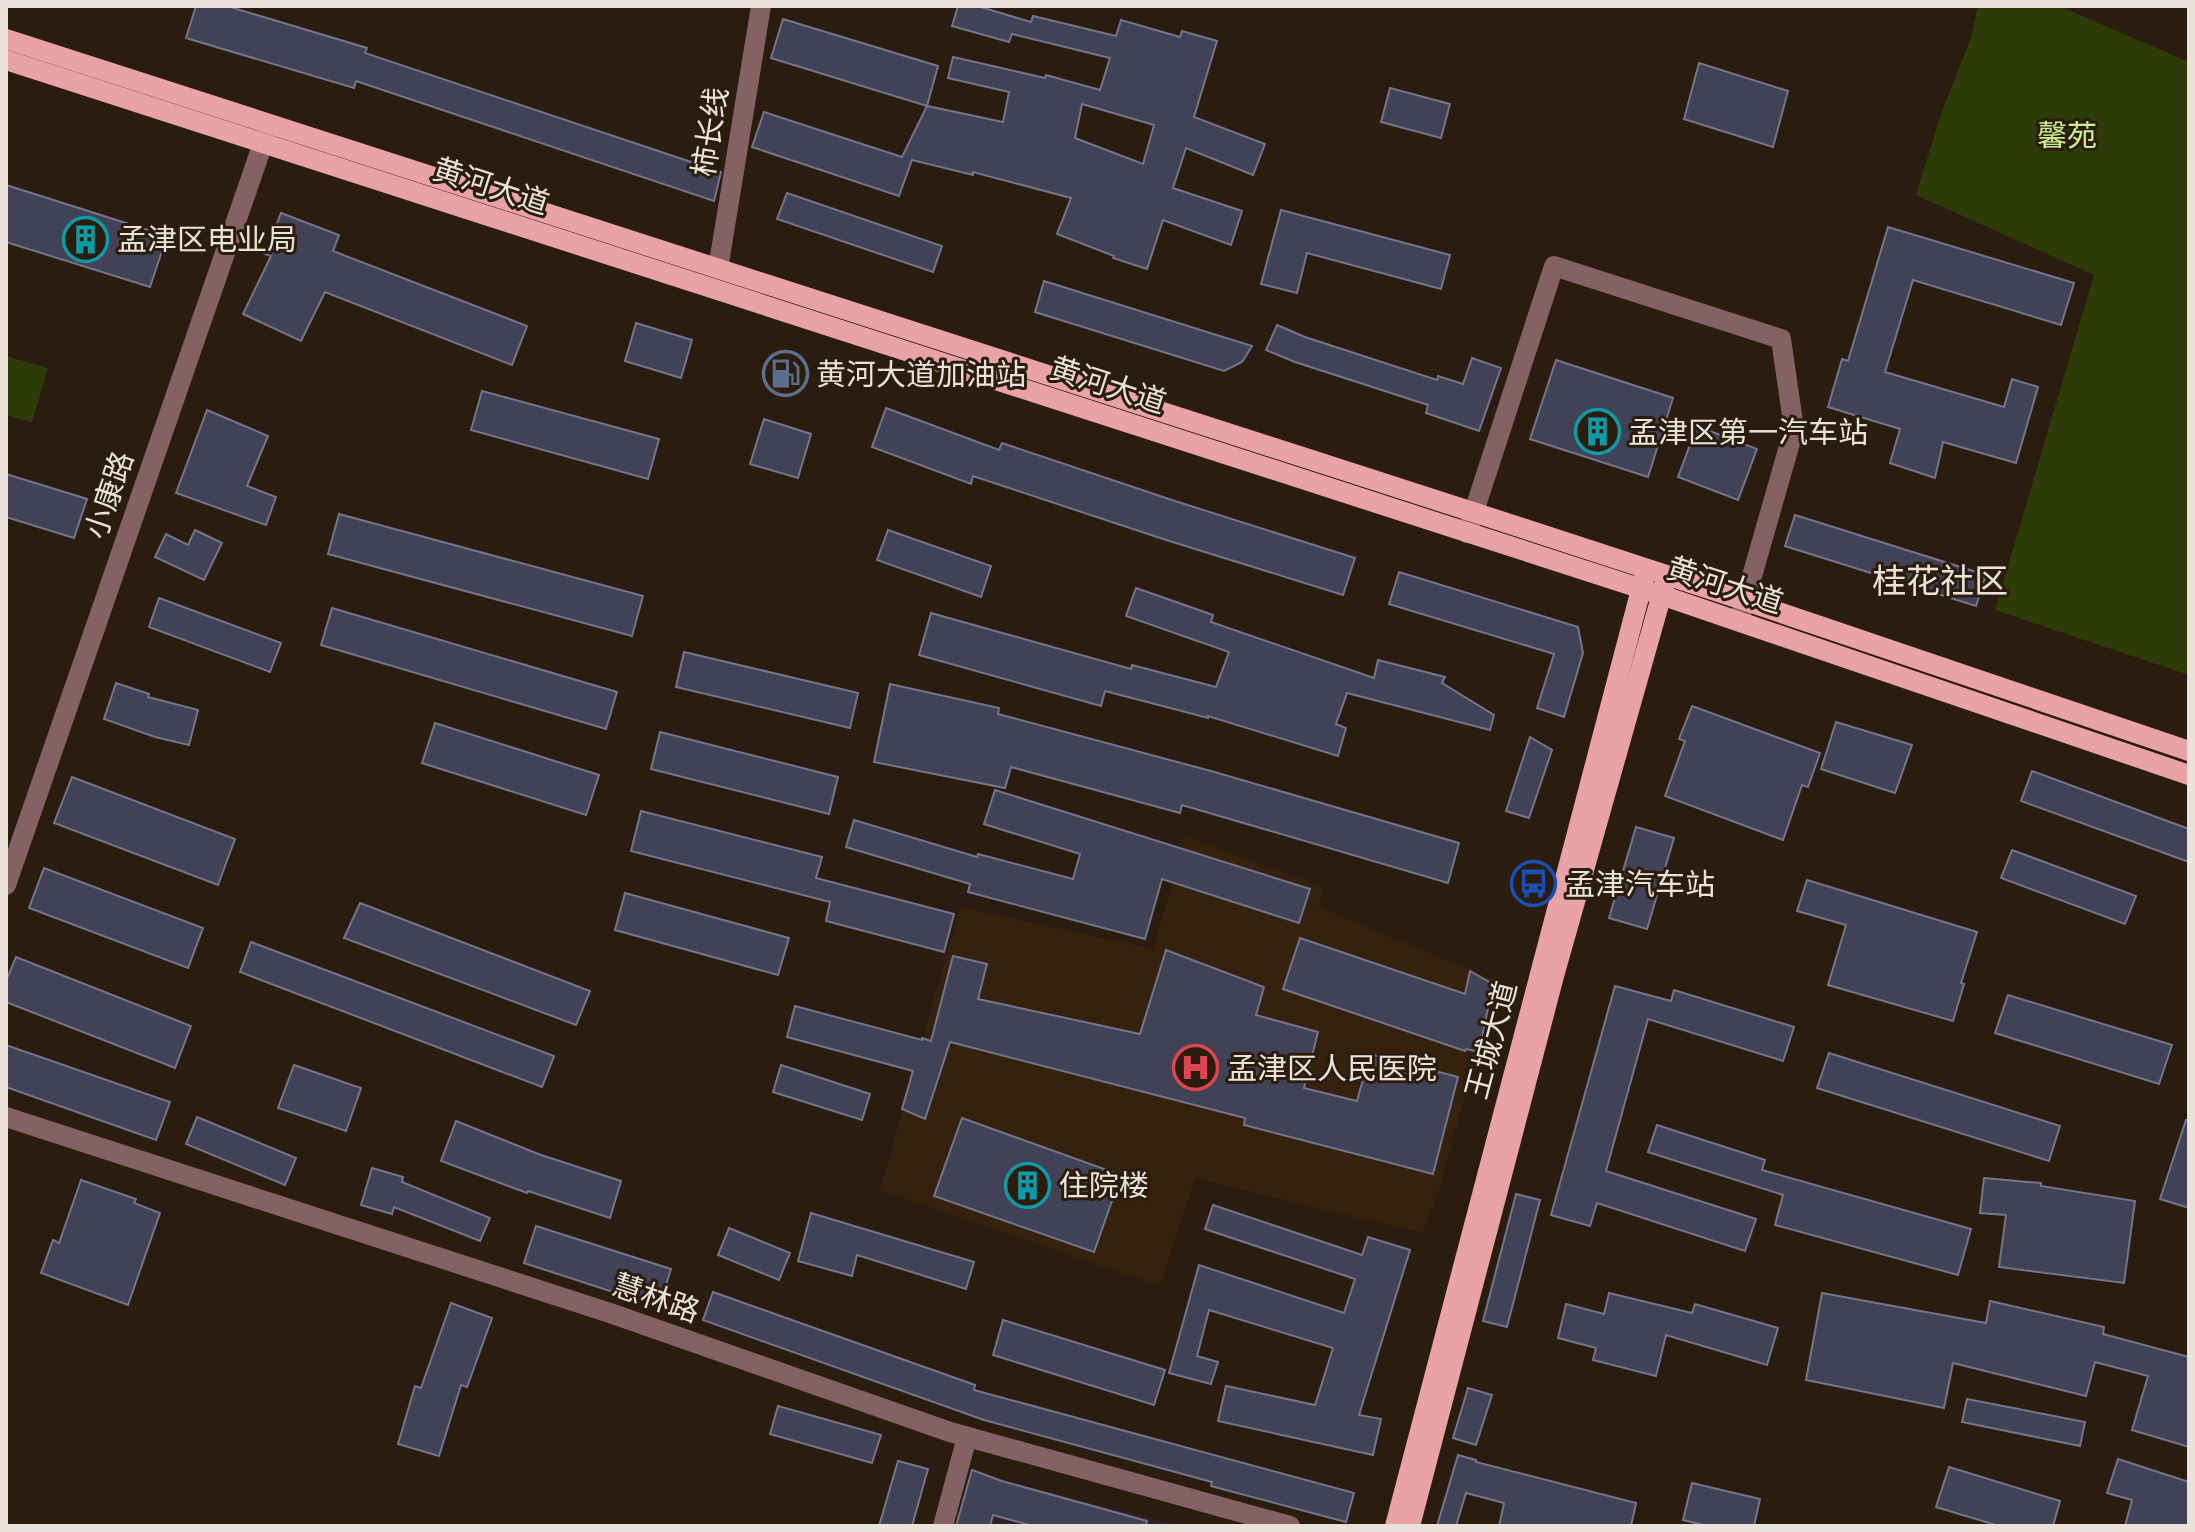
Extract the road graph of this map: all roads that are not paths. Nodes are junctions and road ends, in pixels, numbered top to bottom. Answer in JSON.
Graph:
{"nodes":[{"id":1,"x":761,"y":6,"type":"edge"},
{"id":2,"x":6,"y":39,"type":"edge"},
{"id":3,"x":6,"y":60,"type":"edge"},
{"id":4,"x":269,"y":125,"type":"junction"},
{"id":5,"x":718,"y":269,"type":"junction"},
{"id":6,"x":1473,"y":512,"type":"junction"},
{"id":7,"x":1467,"y":533,"type":"junction"},
{"id":8,"x":1643,"y":579,"type":"junction"},
{"id":9,"x":1664,"y":585,"type":"junction"},
{"id":10,"x":1746,"y":601,"type":"junction"},
{"id":11,"x":1739,"y":622,"type":"junction"},
{"id":12,"x":2189,"y":751,"type":"edge"},
{"id":13,"x":2189,"y":775,"type":"edge"},
{"id":14,"x":6,"y":885,"type":"edge"},
{"id":15,"x":6,"y":1117,"type":"edge"},
{"id":16,"x":967,"y":1437,"type":"junction"},
{"id":17,"x":943,"y":1526,"type":"edge"},
{"id":18,"x":1290,"y":1526,"type":"edge"},
{"id":19,"x":1395,"y":1526,"type":"edge"},
{"id":20,"x":1410,"y":1526,"type":"edge"}],
"edges":[{"from":1,"to":5,"type":"street","name":"柿长线"},
{"from":2,"to":4,"type":"main road","name":"黄河大道"},
{"from":3,"to":7,"type":"main road","name":"黄河大道"},
{"from":4,"to":5,"type":"main road","name":"黄河大道"},
{"from":4,"to":14,"type":"street","name":"小康路"},
{"from":5,"to":6,"type":"main road","name":"黄河大道"},
{"from":6,"to":7,"type":"street"},
{"from":6,"to":8,"type":"main road","name":"黄河大道"},
{"from":6,"to":10,"type":"street"},
{"from":7,"to":8,"type":"main road","name":"黄河大道"},
{"from":8,"to":9,"type":"main road","name":"黄河大道"},
{"from":8,"to":19,"type":"main road","name":"王城大道"},
{"from":9,"to":10,"type":"main road","name":"黄河大道"},
{"from":9,"to":11,"type":"main road","name":"黄河大道"},
{"from":9,"to":20,"type":"main road","name":"王城大道"},
{"from":10,"to":11,"type":"street"},
{"from":10,"to":12,"type":"main road","name":"黄河大道"},
{"from":11,"to":13,"type":"main road","name":"黄河大道"},
{"from":15,"to":16,"type":"street","name":"慧林路"},
{"from":16,"to":17,"type":"street"},
{"from":16,"to":18,"type":"street","name":"慧林路"}]}
